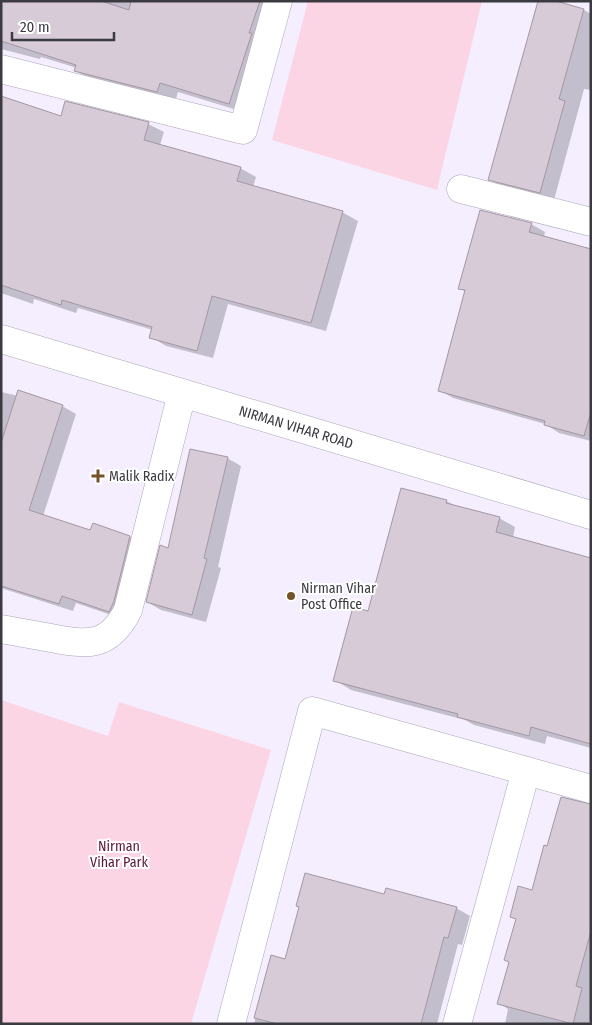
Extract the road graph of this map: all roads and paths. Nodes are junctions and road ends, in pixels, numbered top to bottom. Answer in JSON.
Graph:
{"nodes":[{"id":1,"x":278,"y":1,"type":"edge"},
{"id":2,"x":1,"y":69,"type":"edge"},
{"id":3,"x":461,"y":189,"type":"dead end"},
{"id":4,"x":591,"y":222,"type":"edge"},
{"id":5,"x":1,"y":339,"type":"edge"},
{"id":6,"x":182,"y":393,"type":"junction"},
{"id":7,"x":591,"y":515,"type":"edge"},
{"id":8,"x":1,"y":629,"type":"edge"},
{"id":9,"x":526,"y":771,"type":"junction"},
{"id":10,"x":591,"y":789,"type":"edge"},
{"id":11,"x":231,"y":1024,"type":"edge"},
{"id":12,"x":458,"y":1024,"type":"edge"}],
"edges":[{"from":1,"to":2,"type":"street"},
{"from":3,"to":4,"type":"street"},
{"from":5,"to":6,"type":"street","name":"NIRMAN VIHAR ROAD"},
{"from":6,"to":7,"type":"street","name":"NIRMAN VIHAR ROAD"},
{"from":6,"to":8,"type":"street"},
{"from":9,"to":10,"type":"street"},
{"from":9,"to":11,"type":"street"},
{"from":9,"to":12,"type":"street"}]}
